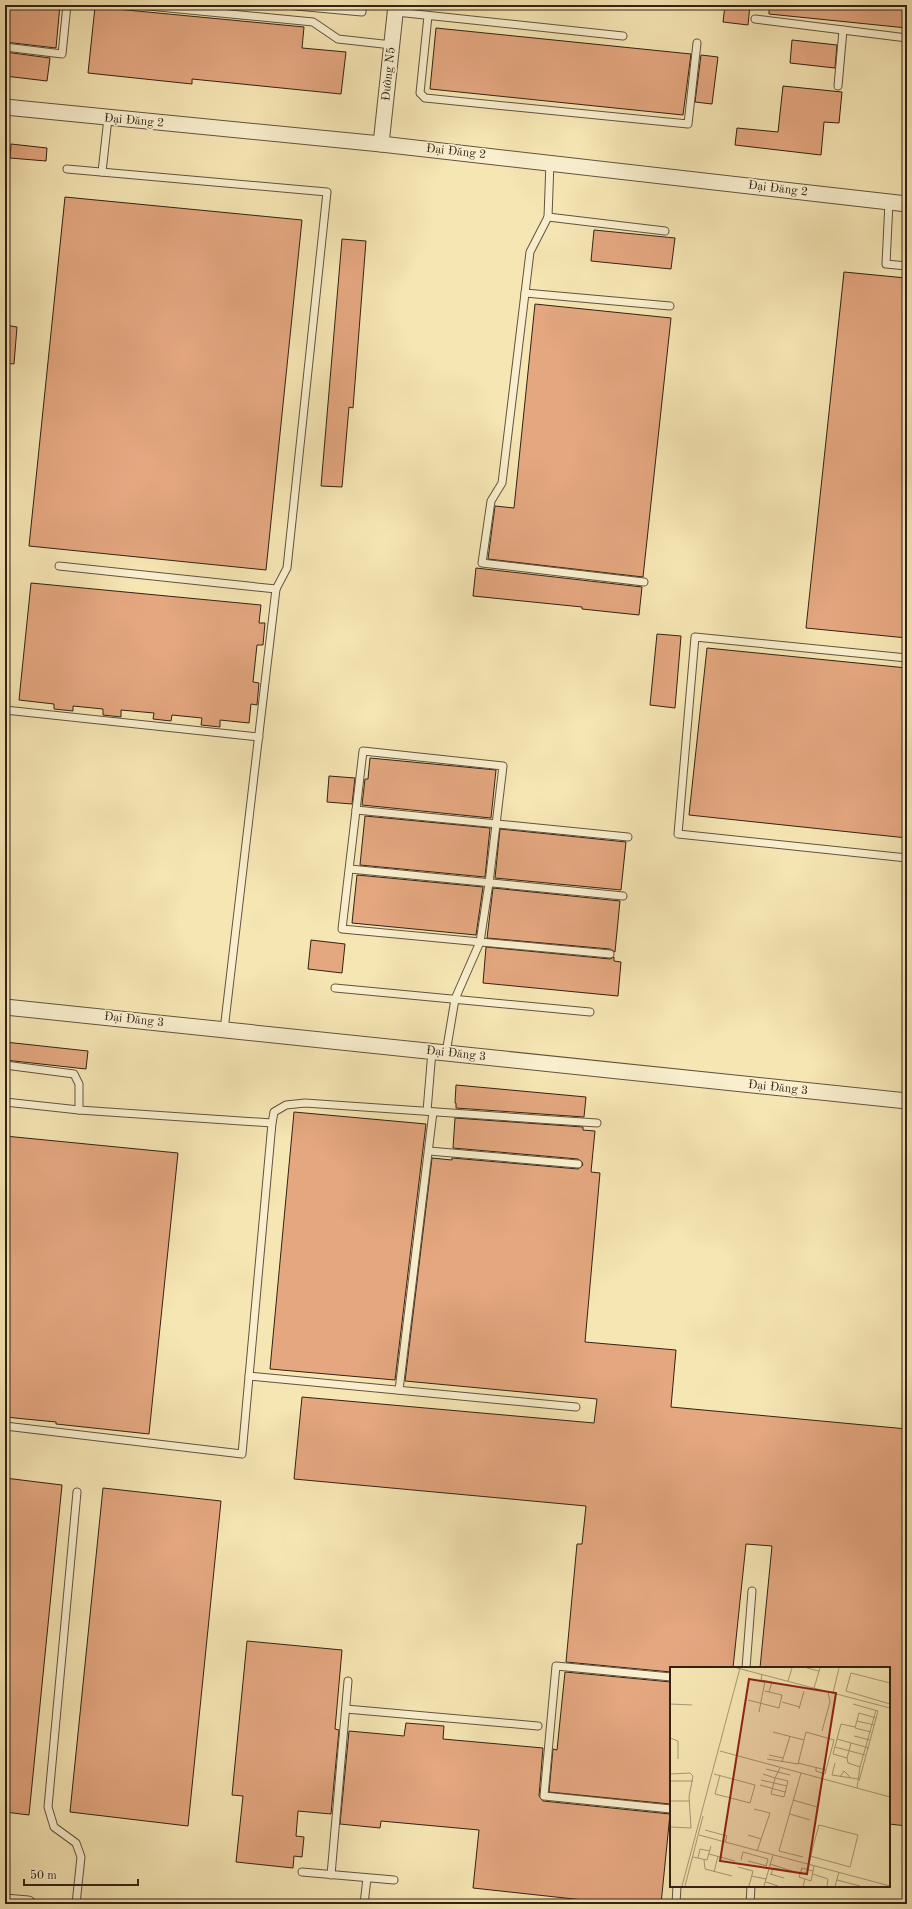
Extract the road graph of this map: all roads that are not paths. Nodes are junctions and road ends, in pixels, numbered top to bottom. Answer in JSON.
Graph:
{"nodes":[{"id":1,"x":67,"y":5,"type":"edge"},
{"id":2,"x":138,"y":5,"type":"edge"},
{"id":3,"x":285,"y":5,"type":"edge"},
{"id":4,"x":362,"y":5,"type":"edge"},
{"id":5,"x":396,"y":9,"type":"edge"},
{"id":6,"x":428,"y":16,"type":"junction"},
{"id":7,"x":755,"y":19,"type":"dead end"},
{"id":8,"x":843,"y":30,"type":"junction"},
{"id":9,"x":623,"y":36,"type":"dead end"},
{"id":10,"x":907,"y":38,"type":"edge"},
{"id":11,"x":697,"y":43,"type":"dead end"},
{"id":12,"x":392,"y":45,"type":"junction"},
{"id":13,"x":5,"y":47,"type":"edge"},
{"id":14,"x":838,"y":86,"type":"dead end"},
{"id":15,"x":5,"y":107,"type":"edge"},
{"id":16,"x":108,"y":118,"type":"junction"},
{"id":17,"x":381,"y":144,"type":"junction"},
{"id":18,"x":550,"y":162,"type":"junction"},
{"id":19,"x":67,"y":169,"type":"dead end"},
{"id":20,"x":102,"y":172,"type":"junction"},
{"id":21,"x":889,"y":202,"type":"junction"},
{"id":22,"x":907,"y":204,"type":"edge"},
{"id":23,"x":548,"y":217,"type":"junction"},
{"id":24,"x":665,"y":231,"type":"dead end"},
{"id":25,"x":907,"y":266,"type":"edge"},
{"id":26,"x":525,"y":292,"type":"junction"},
{"id":27,"x":670,"y":306,"type":"dead end"},
{"id":28,"x":59,"y":566,"type":"dead end"},
{"id":29,"x":644,"y":582,"type":"dead end"},
{"id":30,"x":276,"y":589,"type":"junction"},
{"id":31,"x":907,"y":658,"type":"edge"},
{"id":32,"x":5,"y":710,"type":"edge"},
{"id":33,"x":259,"y":737,"type":"junction"},
{"id":34,"x":356,"y":810,"type":"junction"},
{"id":35,"x":496,"y":824,"type":"junction"},
{"id":36,"x":628,"y":837,"type":"dead end"},
{"id":37,"x":907,"y":858,"type":"edge"},
{"id":38,"x":350,"y":869,"type":"junction"},
{"id":39,"x":489,"y":883,"type":"junction"},
{"id":40,"x":622,"y":896,"type":"dead end"},
{"id":41,"x":480,"y":942,"type":"junction"},
{"id":42,"x":610,"y":954,"type":"dead end"},
{"id":43,"x":335,"y":988,"type":"dead end"},
{"id":44,"x":455,"y":999,"type":"junction"},
{"id":45,"x":5,"y":1007,"type":"edge"},
{"id":46,"x":590,"y":1012,"type":"dead end"},
{"id":47,"x":224,"y":1030,"type":"junction"},
{"id":48,"x":439,"y":1052,"type":"junction"},
{"id":49,"x":5,"y":1065,"type":"edge"},
{"id":50,"x":907,"y":1101,"type":"edge"},
{"id":51,"x":5,"y":1102,"type":"edge"},
{"id":52,"x":79,"y":1110,"type":"junction"},
{"id":53,"x":430,"y":1111,"type":"junction"},
{"id":54,"x":272,"y":1123,"type":"junction"},
{"id":55,"x":597,"y":1123,"type":"dead end"},
{"id":56,"x":429,"y":1151,"type":"junction"},
{"id":57,"x":578,"y":1164,"type":"dead end"},
{"id":58,"x":249,"y":1376,"type":"junction"},
{"id":59,"x":399,"y":1390,"type":"junction"},
{"id":60,"x":576,"y":1408,"type":"dead end"},
{"id":61,"x":5,"y":1426,"type":"edge"},
{"id":62,"x":77,"y":1492,"type":"dead end"},
{"id":63,"x":752,"y":1591,"type":"dead end"},
{"id":64,"x":746,"y":1667,"type":"edge"},
{"id":65,"x":670,"y":1677,"type":"edge"},
{"id":66,"x":348,"y":1681,"type":"dead end"},
{"id":67,"x":346,"y":1709,"type":"junction"},
{"id":68,"x":538,"y":1726,"type":"dead end"},
{"id":69,"x":670,"y":1808,"type":"edge"},
{"id":70,"x":302,"y":1872,"type":"dead end"},
{"id":71,"x":331,"y":1875,"type":"junction"},
{"id":72,"x":366,"y":1878,"type":"junction"},
{"id":73,"x":394,"y":1880,"type":"dead end"},
{"id":74,"x":677,"y":1887,"type":"edge"},
{"id":75,"x":751,"y":1887,"type":"edge"},
{"id":76,"x":5,"y":1902,"type":"edge"},
{"id":77,"x":28,"y":1904,"type":"edge"},
{"id":78,"x":76,"y":1904,"type":"edge"},
{"id":79,"x":364,"y":1904,"type":"edge"},
{"id":80,"x":676,"y":1904,"type":"edge"},
{"id":81,"x":750,"y":1904,"type":"edge"}],
"edges":[{"from":1,"to":13,"type":"lane"},
{"from":2,"to":12,"type":"lane"},
{"from":3,"to":4,"type":"lane"},
{"from":5,"to":6,"type":"lane"},
{"from":5,"to":12,"type":"street","name":"Đường N5"},
{"from":6,"to":9,"type":"lane"},
{"from":6,"to":11,"type":"lane"},
{"from":7,"to":8,"type":"lane"},
{"from":8,"to":10,"type":"lane"},
{"from":8,"to":14,"type":"lane"},
{"from":12,"to":17,"type":"street","name":"Đường N5"},
{"from":15,"to":16,"type":"street","name":"Đại Đăng 2"},
{"from":16,"to":17,"type":"street","name":"Đại Đăng 2"},
{"from":16,"to":20,"type":"lane"},
{"from":17,"to":18,"type":"street","name":"Đại Đăng 2"},
{"from":18,"to":21,"type":"street","name":"Đại Đăng 2"},
{"from":18,"to":23,"type":"lane"},
{"from":19,"to":20,"type":"lane"},
{"from":20,"to":30,"type":"lane"},
{"from":21,"to":22,"type":"street","name":"Đại Đăng 2"},
{"from":21,"to":25,"type":"lane"},
{"from":23,"to":24,"type":"lane"},
{"from":23,"to":26,"type":"lane"},
{"from":26,"to":27,"type":"lane"},
{"from":26,"to":29,"type":"lane"},
{"from":28,"to":30,"type":"lane"},
{"from":30,"to":33,"type":"lane"},
{"from":31,"to":37,"type":"lane"},
{"from":32,"to":33,"type":"lane"},
{"from":33,"to":47,"type":"lane"},
{"from":34,"to":35,"type":"lane"},
{"from":34,"to":35,"type":"lane"},
{"from":34,"to":38,"type":"lane"},
{"from":35,"to":36,"type":"lane"},
{"from":35,"to":39,"type":"lane"},
{"from":38,"to":39,"type":"lane"},
{"from":38,"to":41,"type":"lane"},
{"from":39,"to":40,"type":"lane"},
{"from":39,"to":41,"type":"lane"},
{"from":41,"to":42,"type":"lane"},
{"from":41,"to":44,"type":"lane"},
{"from":43,"to":44,"type":"lane"},
{"from":44,"to":46,"type":"lane"},
{"from":44,"to":48,"type":"lane"},
{"from":45,"to":47,"type":"street","name":"Đại Đăng 3"},
{"from":47,"to":48,"type":"street","name":"Đại Đăng 3"},
{"from":48,"to":50,"type":"street","name":"Đại Đăng 3"},
{"from":48,"to":53,"type":"lane"},
{"from":49,"to":52,"type":"lane"},
{"from":51,"to":52,"type":"lane"},
{"from":52,"to":54,"type":"lane"},
{"from":53,"to":54,"type":"lane"},
{"from":53,"to":55,"type":"lane"},
{"from":53,"to":56,"type":"lane"},
{"from":54,"to":58,"type":"lane"},
{"from":56,"to":57,"type":"lane"},
{"from":56,"to":59,"type":"lane"},
{"from":58,"to":59,"type":"lane"},
{"from":58,"to":61,"type":"lane"},
{"from":59,"to":60,"type":"lane"},
{"from":62,"to":78,"type":"lane"},
{"from":63,"to":64,"type":"lane"},
{"from":65,"to":69,"type":"lane"},
{"from":66,"to":67,"type":"lane"},
{"from":67,"to":68,"type":"lane"},
{"from":67,"to":71,"type":"lane"},
{"from":70,"to":71,"type":"lane"},
{"from":71,"to":72,"type":"lane"},
{"from":72,"to":73,"type":"lane"},
{"from":72,"to":79,"type":"lane"},
{"from":74,"to":80,"type":"lane"},
{"from":75,"to":81,"type":"lane"},
{"from":76,"to":77,"type":"street"}]}
